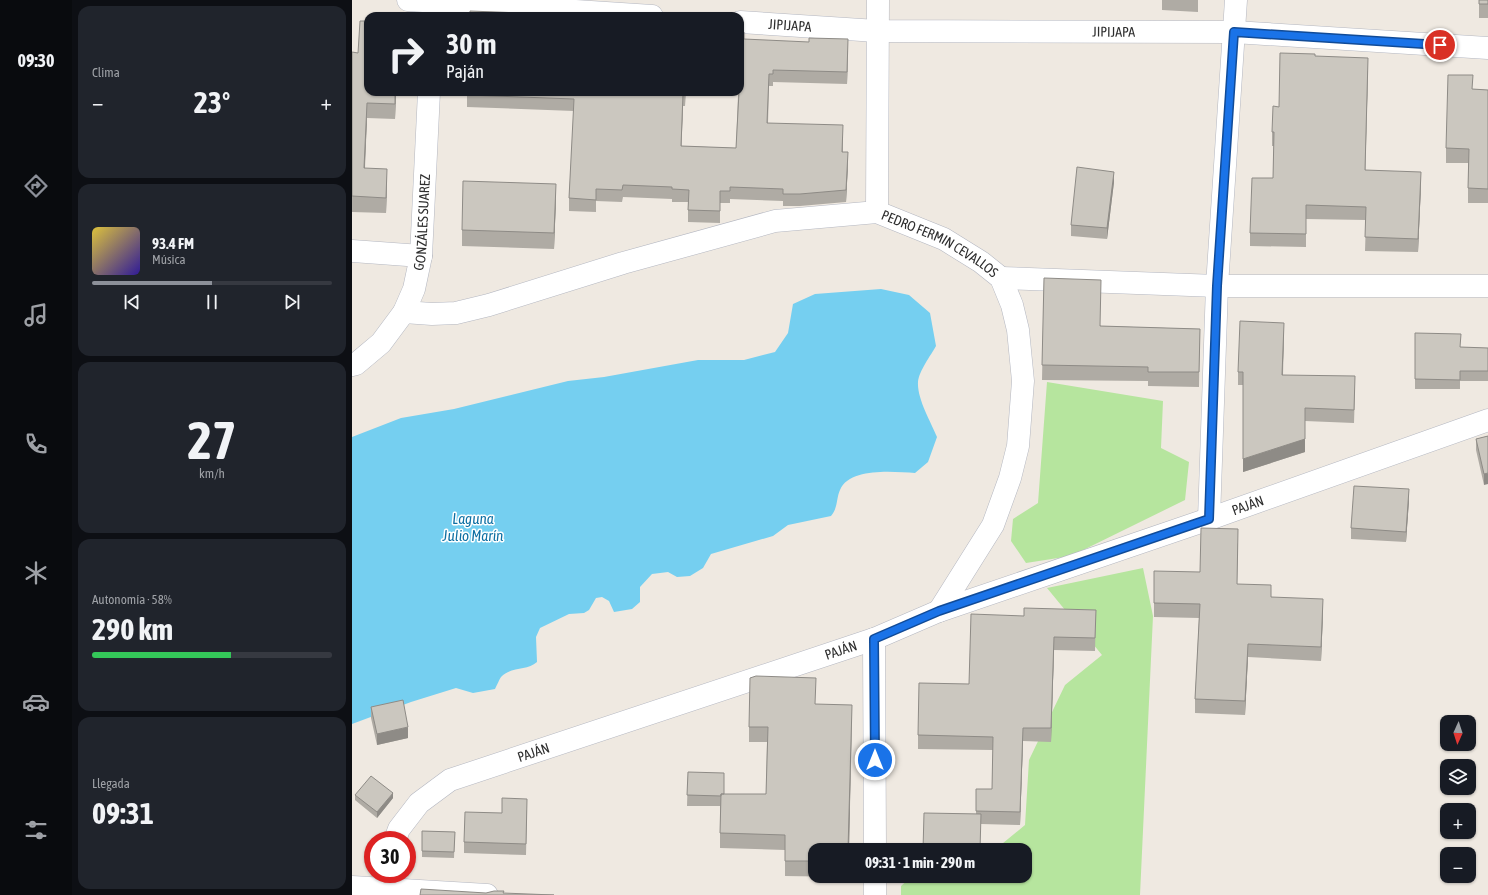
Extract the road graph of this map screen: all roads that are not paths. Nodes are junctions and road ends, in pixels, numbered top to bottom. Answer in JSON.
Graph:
{"nodes":[{"id":1,"x":408,"y":0,"type":"edge"},
{"id":2,"x":878,"y":0,"type":"edge"},
{"id":3,"x":1236,"y":0,"type":"edge"},
{"id":4,"x":434,"y":6,"type":"edge"},
{"id":5,"x":565,"y":12,"type":"edge"},
{"id":6,"x":744,"y":22,"type":"edge"},
{"id":7,"x":877,"y":31,"type":"junction"},
{"id":8,"x":1234,"y":32,"type":"junction"},
{"id":9,"x":1488,"y":48,"type":"edge"},
{"id":10,"x":430,"y":96,"type":"edge"},
{"id":11,"x":877,"y":212,"type":"junction"},
{"id":12,"x":352,"y":251,"type":"edge"},
{"id":13,"x":421,"y":256,"type":"junction"},
{"id":14,"x":1001,"y":278,"type":"junction"},
{"id":15,"x":1217,"y":286,"type":"junction"},
{"id":16,"x":1488,"y":286,"type":"edge"},
{"id":17,"x":404,"y":312,"type":"junction"},
{"id":18,"x":352,"y":365,"type":"edge"},
{"id":19,"x":1488,"y":420,"type":"edge"},
{"id":20,"x":1209,"y":519,"type":"junction"},
{"id":21,"x":939,"y":611,"type":"junction"},
{"id":22,"x":874,"y":639,"type":"junction"},
{"id":23,"x":398,"y":831,"type":"edge"},
{"id":24,"x":875,"y":843,"type":"edge"},
{"id":25,"x":875,"y":883,"type":"edge"},
{"id":26,"x":352,"y":887,"type":"edge"},
{"id":27,"x":383,"y":888,"type":"edge"},
{"id":28,"x":487,"y":895,"type":"edge"},
{"id":29,"x":876,"y":895,"type":"edge"}],
"edges":[{"from":1,"to":4,"type":"street"},
{"from":2,"to":7,"type":"street","name":"PEDRO FERMIN CEVALLOS"},
{"from":3,"to":8,"type":"street"},
{"from":4,"to":5,"type":"street"},
{"from":6,"to":7,"type":"street","name":"JIPIJAPA"},
{"from":7,"to":8,"type":"street","name":"JIPIJAPA"},
{"from":7,"to":11,"type":"street","name":"PEDRO FERMIN CEVALLOS"},
{"from":8,"to":9,"type":"street","name":"JIPIJAPA"},
{"from":8,"to":15,"type":"street"},
{"from":10,"to":13,"type":"street","name":"GONZÁLES SUAREZ"},
{"from":11,"to":14,"type":"street","name":"PEDRO FERMIN CEVALLOS"},
{"from":11,"to":17,"type":"street"},
{"from":12,"to":13,"type":"street"},
{"from":13,"to":17,"type":"street","name":"GONZÁLES SUAREZ"},
{"from":14,"to":15,"type":"street"},
{"from":14,"to":21,"type":"street","name":"PEDRO FERMIN CEVALLOS"},
{"from":15,"to":16,"type":"street"},
{"from":15,"to":20,"type":"street"},
{"from":17,"to":18,"type":"street","name":"GONZÁLES SUAREZ"},
{"from":19,"to":20,"type":"street","name":"PAJÁN"},
{"from":20,"to":21,"type":"street","name":"PAJÁN"},
{"from":21,"to":22,"type":"street","name":"PAJÁN"},
{"from":22,"to":23,"type":"street","name":"PAJÁN"},
{"from":22,"to":24,"type":"street"},
{"from":25,"to":29,"type":"street"},
{"from":26,"to":27,"type":"street"},
{"from":27,"to":28,"type":"street"}]}
